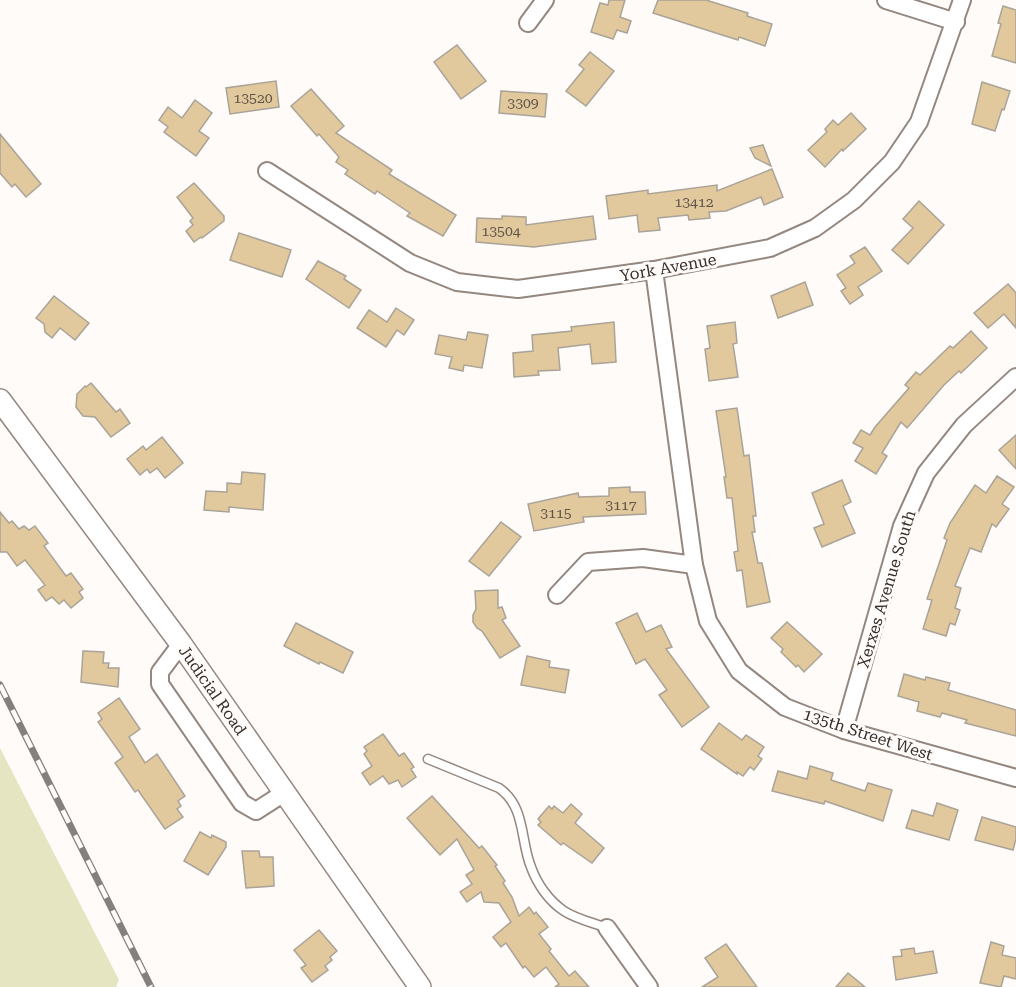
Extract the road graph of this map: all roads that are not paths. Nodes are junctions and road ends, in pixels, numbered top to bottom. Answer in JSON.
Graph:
{"nodes":[{"id":1,"x":545,"y":0,"type":"edge"},
{"id":2,"x":886,"y":0,"type":"edge"},
{"id":3,"x":962,"y":0,"type":"edge"},
{"id":4,"x":956,"y":22,"type":"junction"},
{"id":5,"x":528,"y":23,"type":"dead end"},
{"id":6,"x":267,"y":171,"type":"dead end"},
{"id":7,"x":654,"y":270,"type":"junction"},
{"id":8,"x":1016,"y":377,"type":"edge"},
{"id":9,"x":0,"y":400,"type":"edge"},
{"id":10,"x":694,"y":565,"type":"junction"},
{"id":11,"x":557,"y":595,"type":"dead end"},
{"id":12,"x":181,"y":644,"type":"junction"},
{"id":13,"x":844,"y":730,"type":"junction"},
{"id":14,"x":428,"y":759,"type":"dead end"},
{"id":15,"x":1016,"y":778,"type":"edge"},
{"id":16,"x":284,"y":794,"type":"junction"},
{"id":17,"x":608,"y":928,"type":"joint"},
{"id":18,"x":418,"y":986,"type":"edge"},
{"id":19,"x":649,"y":987,"type":"edge"}],
"edges":[{"from":1,"to":5,"type":"street"},
{"from":2,"to":4,"type":"street"},
{"from":3,"to":4,"type":"street","name":"York Avenue"},
{"from":4,"to":7,"type":"street","name":"York Avenue"},
{"from":6,"to":7,"type":"street","name":"York Avenue"},
{"from":7,"to":10,"type":"street","name":"135th Street West"},
{"from":8,"to":13,"type":"street","name":"Xerxes Avenue South"},
{"from":9,"to":12,"type":"street","name":"Judicial Road"},
{"from":10,"to":11,"type":"street"},
{"from":10,"to":13,"type":"street","name":"135th Street West"},
{"from":12,"to":16,"type":"street","name":"Judicial Road"},
{"from":12,"to":16,"type":"street"},
{"from":13,"to":15,"type":"street","name":"135th Street West"},
{"from":14,"to":17,"type":"lane"},
{"from":16,"to":18,"type":"street","name":"Judicial Road"},
{"from":17,"to":19,"type":"street"}]}
